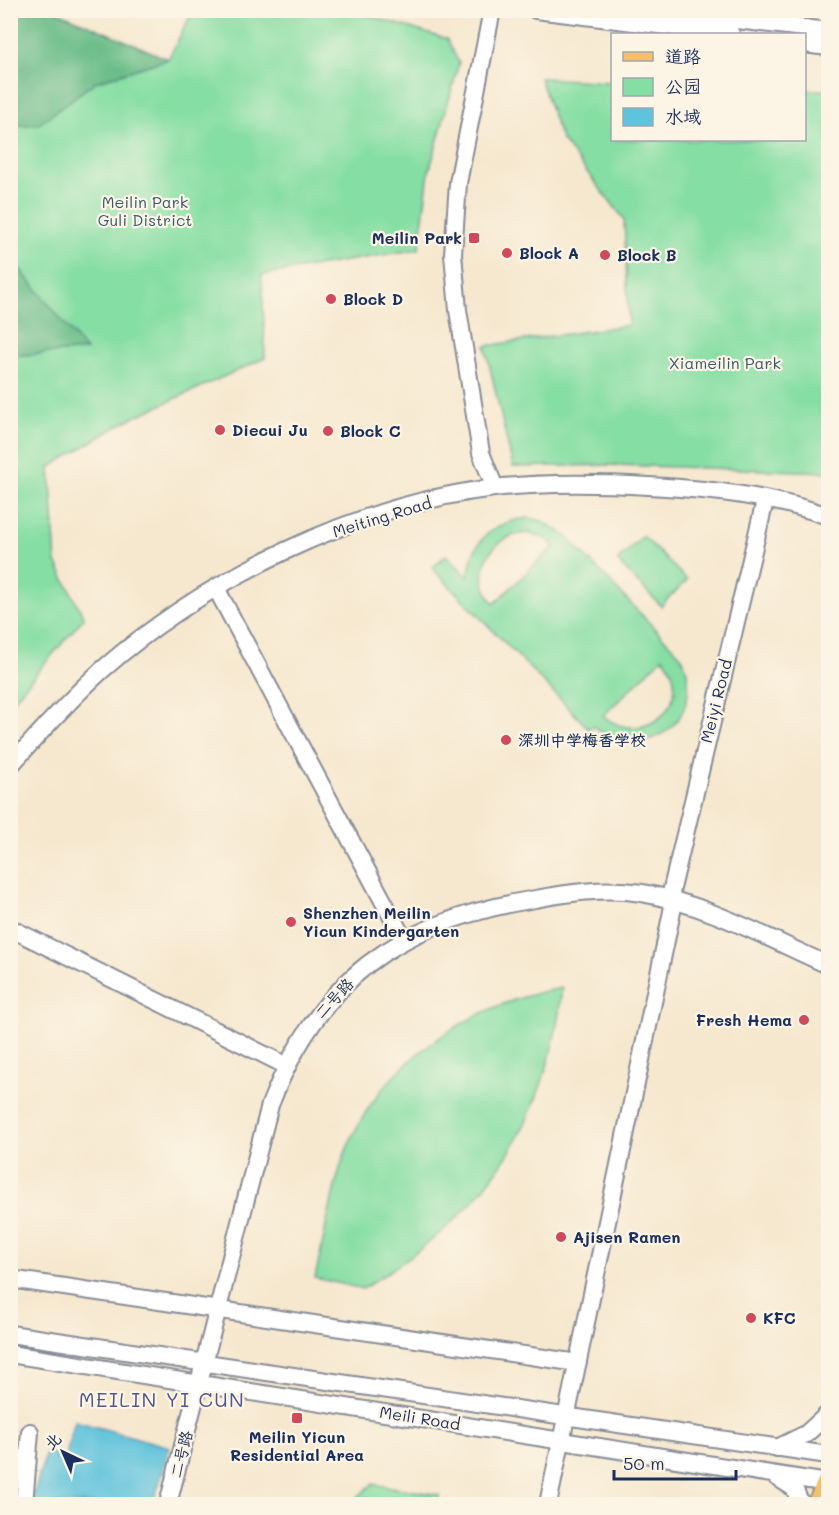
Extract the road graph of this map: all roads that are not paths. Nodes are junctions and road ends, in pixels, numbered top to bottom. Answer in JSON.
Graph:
{"nodes":[{"id":1,"x":492,"y":10,"type":"edge"},
{"id":2,"x":536,"y":10,"type":"edge"},
{"id":3,"x":654,"y":10,"type":"edge"},
{"id":4,"x":635,"y":17,"type":"edge"},
{"id":5,"x":828,"y":31,"type":"edge"},
{"id":6,"x":725,"y":33,"type":"edge"},
{"id":7,"x":806,"y":44,"type":"edge"},
{"id":8,"x":828,"y":46,"type":"edge"},
{"id":9,"x":495,"y":488,"type":"junction"},
{"id":10,"x":765,"y":501,"type":"junction"},
{"id":11,"x":828,"y":516,"type":"edge"},
{"id":12,"x":216,"y":588,"type":"junction"},
{"id":13,"x":10,"y":766,"type":"edge"},
{"id":14,"x":671,"y":902,"type":"junction"},
{"id":15,"x":10,"y":928,"type":"edge"},
{"id":16,"x":404,"y":940,"type":"junction"},
{"id":17,"x":828,"y":965,"type":"edge"},
{"id":18,"x":285,"y":1065,"type":"junction"},
{"id":19,"x":10,"y":1278,"type":"edge"},
{"id":20,"x":217,"y":1309,"type":"junction"},
{"id":21,"x":10,"y":1334,"type":"edge"},
{"id":22,"x":10,"y":1354,"type":"edge"},
{"id":23,"x":203,"y":1363,"type":"junction"},
{"id":24,"x":578,"y":1363,"type":"junction"},
{"id":25,"x":198,"y":1383,"type":"junction"},
{"id":26,"x":828,"y":1414,"type":"edge"},
{"id":27,"x":567,"y":1417,"type":"junction"},
{"id":28,"x":30,"y":1432,"type":"dead end"},
{"id":29,"x":562,"y":1440,"type":"junction"},
{"id":30,"x":776,"y":1448,"type":"junction"},
{"id":31,"x":828,"y":1455,"type":"edge"},
{"id":32,"x":754,"y":1470,"type":"junction"},
{"id":33,"x":828,"y":1483,"type":"edge"},
{"id":34,"x":24,"y":1504,"type":"edge"},
{"id":35,"x":168,"y":1504,"type":"edge"},
{"id":36,"x":548,"y":1504,"type":"edge"},
{"id":37,"x":801,"y":1504,"type":"edge"},
{"id":38,"x":818,"y":1504,"type":"edge"}],
"edges":[{"from":1,"to":9,"type":"street"},
{"from":2,"to":4,"type":"street"},
{"from":3,"to":5,"type":"street"},
{"from":4,"to":6,"type":"street"},
{"from":7,"to":8,"type":"street"},
{"from":9,"to":10,"type":"street","name":"Meiting Road"},
{"from":9,"to":12,"type":"street","name":"Meiting Road"},
{"from":10,"to":11,"type":"street","name":"Meiting Road"},
{"from":10,"to":14,"type":"street","name":"Meiyi Road"},
{"from":12,"to":13,"type":"street","name":"Meiting Road"},
{"from":12,"to":16,"type":"street"},
{"from":14,"to":16,"type":"street","name":"二号路"},
{"from":14,"to":17,"type":"street","name":"二号路"},
{"from":14,"to":24,"type":"street","name":"Meiyi Road"},
{"from":15,"to":18,"type":"street"},
{"from":16,"to":18,"type":"street","name":"二号路"},
{"from":18,"to":20,"type":"street","name":"二号路"},
{"from":19,"to":20,"type":"street"},
{"from":20,"to":23,"type":"street","name":"二号路"},
{"from":20,"to":24,"type":"street"},
{"from":21,"to":23,"type":"street","name":"Meili Road"},
{"from":22,"to":25,"type":"street","name":"Meili Road"},
{"from":23,"to":25,"type":"street","name":"二号路"},
{"from":23,"to":27,"type":"street","name":"Meili Road"},
{"from":24,"to":27,"type":"street","name":"Meiyi Road"},
{"from":25,"to":29,"type":"street","name":"Meili Road"},
{"from":25,"to":35,"type":"street","name":"二号路"},
{"from":26,"to":30,"type":"street"},
{"from":27,"to":29,"type":"street","name":"Meiyi Road"},
{"from":27,"to":30,"type":"street","name":"Meili Road"},
{"from":28,"to":34,"type":"street"},
{"from":29,"to":32,"type":"street","name":"Meili Road"},
{"from":29,"to":36,"type":"street","name":"Meiyi Road"},
{"from":30,"to":31,"type":"street","name":"Meili Road"},
{"from":32,"to":33,"type":"street","name":"Meili Road"},
{"from":32,"to":37,"type":"street"},
{"from":33,"to":38,"type":"main road"}]}
